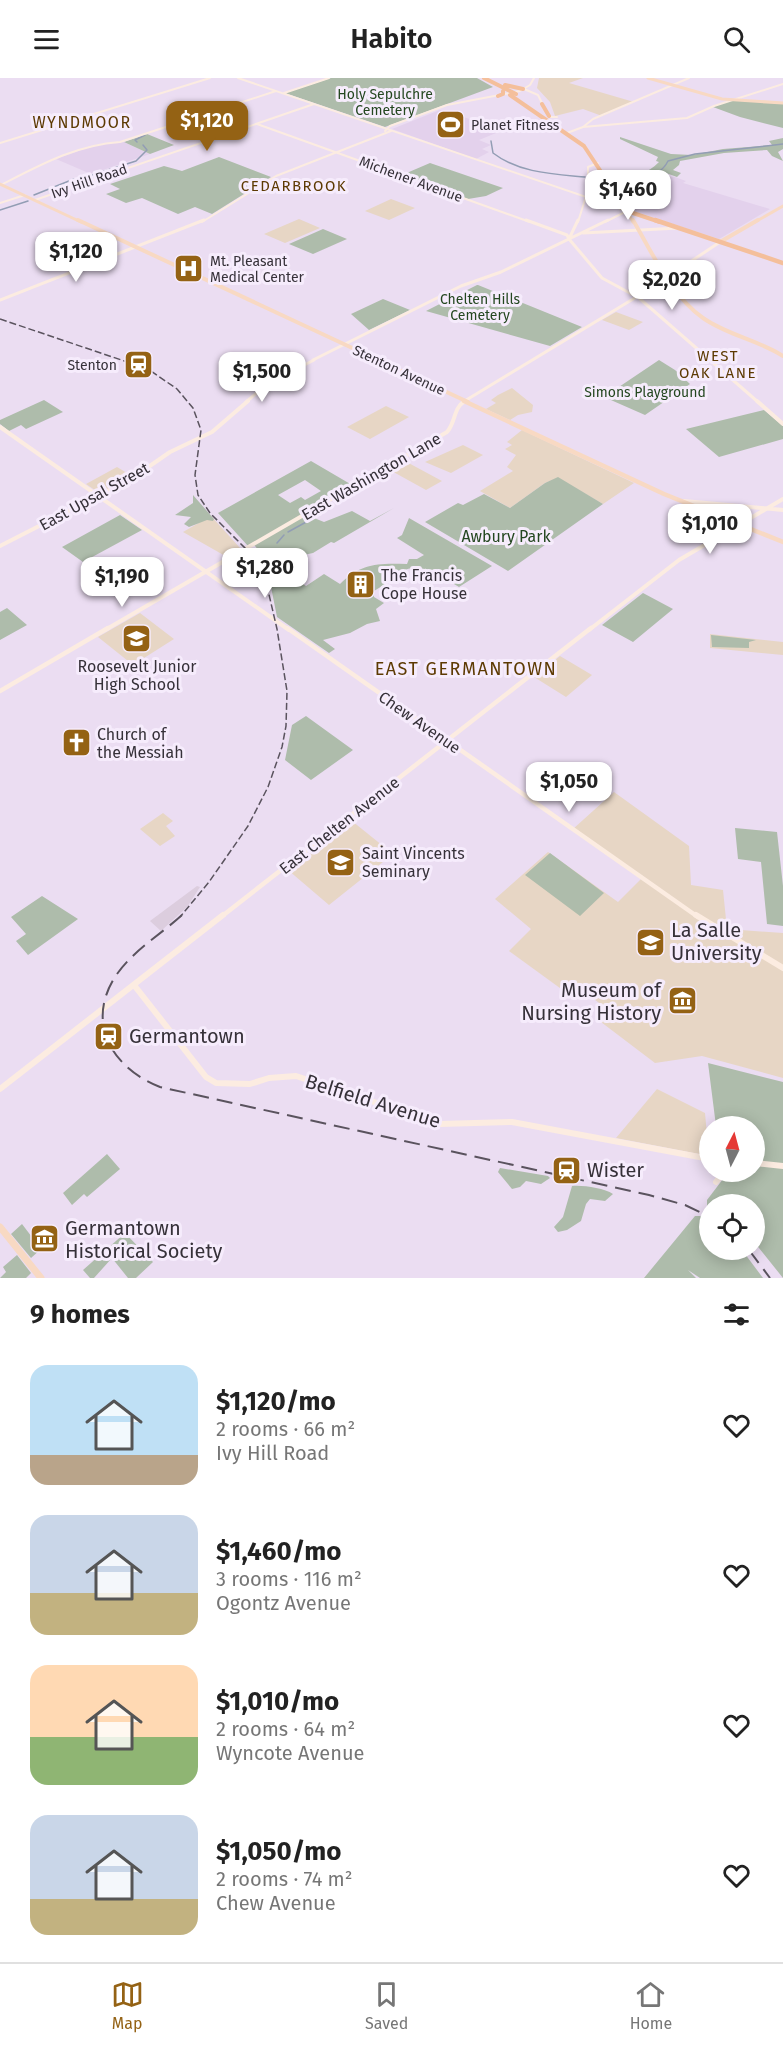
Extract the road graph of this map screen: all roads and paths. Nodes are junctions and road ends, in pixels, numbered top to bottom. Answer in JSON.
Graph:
{"nodes":[{"id":1,"x":210,"y":78,"type":"edge"},
{"id":2,"x":238,"y":78,"type":"edge"},
{"id":3,"x":330,"y":78,"type":"edge"},
{"id":4,"x":482,"y":78,"type":"edge"},
{"id":5,"x":536,"y":78,"type":"edge"},
{"id":6,"x":648,"y":78,"type":"edge"},
{"id":7,"x":689,"y":78,"type":"edge"},
{"id":8,"x":783,"y":84,"type":"edge"},
{"id":9,"x":673,"y":85,"type":"junction"},
{"id":10,"x":526,"y":88,"type":"junction"},
{"id":11,"x":276,"y":91,"type":"junction"},
{"id":12,"x":283,"y":93,"type":"junction"},
{"id":13,"x":509,"y":95,"type":"junction"},
{"id":14,"x":498,"y":96,"type":"joint"},
{"id":15,"x":732,"y":99,"type":"junction"},
{"id":16,"x":783,"y":103,"type":"edge"},
{"id":17,"x":314,"y":104,"type":"junction"},
{"id":18,"x":542,"y":104,"type":"joint"},
{"id":19,"x":553,"y":119,"type":"junction"},
{"id":20,"x":257,"y":124,"type":"junction"},
{"id":21,"x":583,"y":127,"type":"junction"},
{"id":22,"x":388,"y":129,"type":"junction"},
{"id":23,"x":568,"y":132,"type":"junction"},
{"id":24,"x":378,"y":136,"type":"junction"},
{"id":25,"x":0,"y":143,"type":"edge"},
{"id":26,"x":336,"y":152,"type":"junction"},
{"id":27,"x":596,"y":163,"type":"junction"},
{"id":28,"x":1,"y":184,"type":"edge"},
{"id":29,"x":21,"y":194,"type":"junction"},
{"id":30,"x":586,"y":197,"type":"junction"},
{"id":31,"x":35,"y":200,"type":"junction"},
{"id":32,"x":0,"y":203,"type":"edge"},
{"id":33,"x":783,"y":206,"type":"edge"},
{"id":34,"x":627,"y":211,"type":"junction"},
{"id":35,"x":638,"y":214,"type":"junction"},
{"id":36,"x":630,"y":216,"type":"junction"},
{"id":37,"x":679,"y":228,"type":"junction"},
{"id":38,"x":640,"y":231,"type":"junction"},
{"id":39,"x":581,"y":234,"type":"junction"},
{"id":40,"x":567,"y":236,"type":"junction"},
{"id":41,"x":720,"y":242,"type":"junction"},
{"id":42,"x":139,"y":249,"type":"junction"},
{"id":43,"x":783,"y":263,"type":"edge"},
{"id":44,"x":669,"y":276,"type":"junction"},
{"id":45,"x":637,"y":297,"type":"junction"},
{"id":46,"x":0,"y":300,"type":"edge"},
{"id":47,"x":768,"y":341,"type":"dead end"},
{"id":48,"x":344,"y":344,"type":"junction"},
{"id":49,"x":775,"y":350,"type":"junction"},
{"id":50,"x":783,"y":356,"type":"edge"},
{"id":51,"x":464,"y":401,"type":"junction"},
{"id":52,"x":783,"y":424,"type":"edge"},
{"id":53,"x":0,"y":427,"type":"edge"},
{"id":54,"x":99,"y":496,"type":"junction"},
{"id":55,"x":678,"y":498,"type":"junction"},
{"id":56,"x":783,"y":499,"type":"edge"},
{"id":57,"x":691,"y":504,"type":"junction"},
{"id":58,"x":767,"y":508,"type":"junction"},
{"id":59,"x":783,"y":510,"type":"edge"},
{"id":60,"x":739,"y":525,"type":"junction"},
{"id":61,"x":783,"y":542,"type":"edge"},
{"id":62,"x":0,"y":546,"type":"edge"},
{"id":63,"x":206,"y":572,"type":"junction"},
{"id":64,"x":0,"y":691,"type":"edge"},
{"id":65,"x":447,"y":741,"type":"junction"},
{"id":66,"x":783,"y":968,"type":"edge"},
{"id":67,"x":134,"y":985,"type":"junction"},
{"id":68,"x":0,"y":1089,"type":"edge"},
{"id":69,"x":699,"y":1157,"type":"edge"},
{"id":70,"x":765,"y":1164,"type":"edge"},
{"id":71,"x":783,"y":1166,"type":"edge"},
{"id":72,"x":0,"y":1227,"type":"edge"},
{"id":73,"x":41,"y":1278,"type":"edge"}],
"edges":[{"from":1,"to":25,"type":"street"},
{"from":2,"to":11,"type":"street"},
{"from":3,"to":12,"type":"street"},
{"from":4,"to":10,"type":"highway"},
{"from":4,"to":13,"type":"highway"},
{"from":4,"to":19,"type":"highway"},
{"from":5,"to":10,"type":"street"},
{"from":6,"to":9,"type":"main road"},
{"from":7,"to":9,"type":"street"},
{"from":8,"to":15,"type":"street"},
{"from":9,"to":15,"type":"main road"},
{"from":9,"to":21,"type":"street"},
{"from":10,"to":13,"type":"street"},
{"from":10,"to":18,"type":"street"},
{"from":11,"to":12,"type":"street"},
{"from":11,"to":28,"type":"street"},
{"from":12,"to":17,"type":"street"},
{"from":13,"to":14,"type":"highway"},
{"from":13,"to":19,"type":"highway"},
{"from":13,"to":22,"type":"street"},
{"from":14,"to":22,"type":"street"},
{"from":15,"to":16,"type":"main road"},
{"from":15,"to":21,"type":"street"},
{"from":17,"to":20,"type":"street","name":"Ivy Hill Road"},
{"from":17,"to":22,"type":"street"},
{"from":18,"to":19,"type":"highway"},
{"from":19,"to":23,"type":"highway"},
{"from":20,"to":26,"type":"street","name":"Michener Avenue"},
{"from":20,"to":31,"type":"street","name":"Ivy Hill Road"},
{"from":21,"to":23,"type":"street"},
{"from":22,"to":24,"type":"street"},
{"from":22,"to":24,"type":"street"},
{"from":22,"to":30,"type":"street"},
{"from":23,"to":27,"type":"highway"},
{"from":24,"to":26,"type":"street"},
{"from":26,"to":40,"type":"street","name":"Michener Avenue"},
{"from":26,"to":42,"type":"street"},
{"from":27,"to":30,"type":"street"},
{"from":27,"to":34,"type":"highway"},
{"from":28,"to":29,"type":"main road","name":"Stenton Avenue"},
{"from":29,"to":31,"type":"main road","name":"Stenton Avenue"},
{"from":29,"to":32,"type":"street"},
{"from":30,"to":34,"type":"street"},
{"from":30,"to":40,"type":"street"},
{"from":31,"to":42,"type":"main road","name":"Stenton Avenue"},
{"from":33,"to":41,"type":"main road"},
{"from":34,"to":35,"type":"highway"},
{"from":34,"to":36,"type":"main road"},
{"from":34,"to":39,"type":"street","name":"East Upsal Street"},
{"from":35,"to":36,"type":"highway"},
{"from":35,"to":37,"type":"highway"},
{"from":36,"to":38,"type":"main road"},
{"from":37,"to":38,"type":"street"},
{"from":37,"to":41,"type":"highway"},
{"from":38,"to":39,"type":"street"},
{"from":38,"to":44,"type":"main road"},
{"from":39,"to":40,"type":"street","name":"East Upsal Street"},
{"from":40,"to":45,"type":"street"},
{"from":40,"to":48,"type":"street","name":"East Upsal Street"},
{"from":41,"to":43,"type":"highway"},
{"from":41,"to":44,"type":"street"},
{"from":42,"to":46,"type":"street"},
{"from":42,"to":48,"type":"main road","name":"Stenton Avenue"},
{"from":44,"to":45,"type":"street"},
{"from":44,"to":49,"type":"main road"},
{"from":45,"to":51,"type":"street"},
{"from":45,"to":52,"type":"street"},
{"from":47,"to":49,"type":"main road"},
{"from":48,"to":51,"type":"main road","name":"Stenton Avenue"},
{"from":48,"to":54,"type":"street","name":"East Upsal Street"},
{"from":49,"to":50,"type":"main road"},
{"from":51,"to":55,"type":"main road","name":"Stenton Avenue"},
{"from":51,"to":63,"type":"street","name":"East Washington Lane"},
{"from":53,"to":54,"type":"street","name":"Chew Avenue"},
{"from":54,"to":62,"type":"street","name":"East Upsal Street"},
{"from":54,"to":63,"type":"street","name":"Chew Avenue"},
{"from":55,"to":57,"type":"main road","name":"Stenton Avenue"},
{"from":55,"to":57,"type":"street"},
{"from":56,"to":58,"type":"street","name":"East Chelten Avenue"},
{"from":57,"to":58,"type":"street"},
{"from":57,"to":60,"type":"main road","name":"Stenton Avenue"},
{"from":58,"to":59,"type":"street"},
{"from":58,"to":60,"type":"street","name":"East Chelten Avenue"},
{"from":60,"to":61,"type":"main road","name":"Stenton Avenue"},
{"from":60,"to":65,"type":"street","name":"East Chelten Avenue"},
{"from":63,"to":64,"type":"street","name":"East Washington Lane"},
{"from":63,"to":65,"type":"street","name":"Chew Avenue"},
{"from":65,"to":66,"type":"street","name":"Chew Avenue"},
{"from":65,"to":67,"type":"street","name":"East Chelten Avenue"},
{"from":67,"to":68,"type":"street","name":"East Chelten Avenue"},
{"from":67,"to":69,"type":"street","name":"Belfield Avenue"},
{"from":70,"to":71,"type":"street"},
{"from":72,"to":73,"type":"main road"}]}
